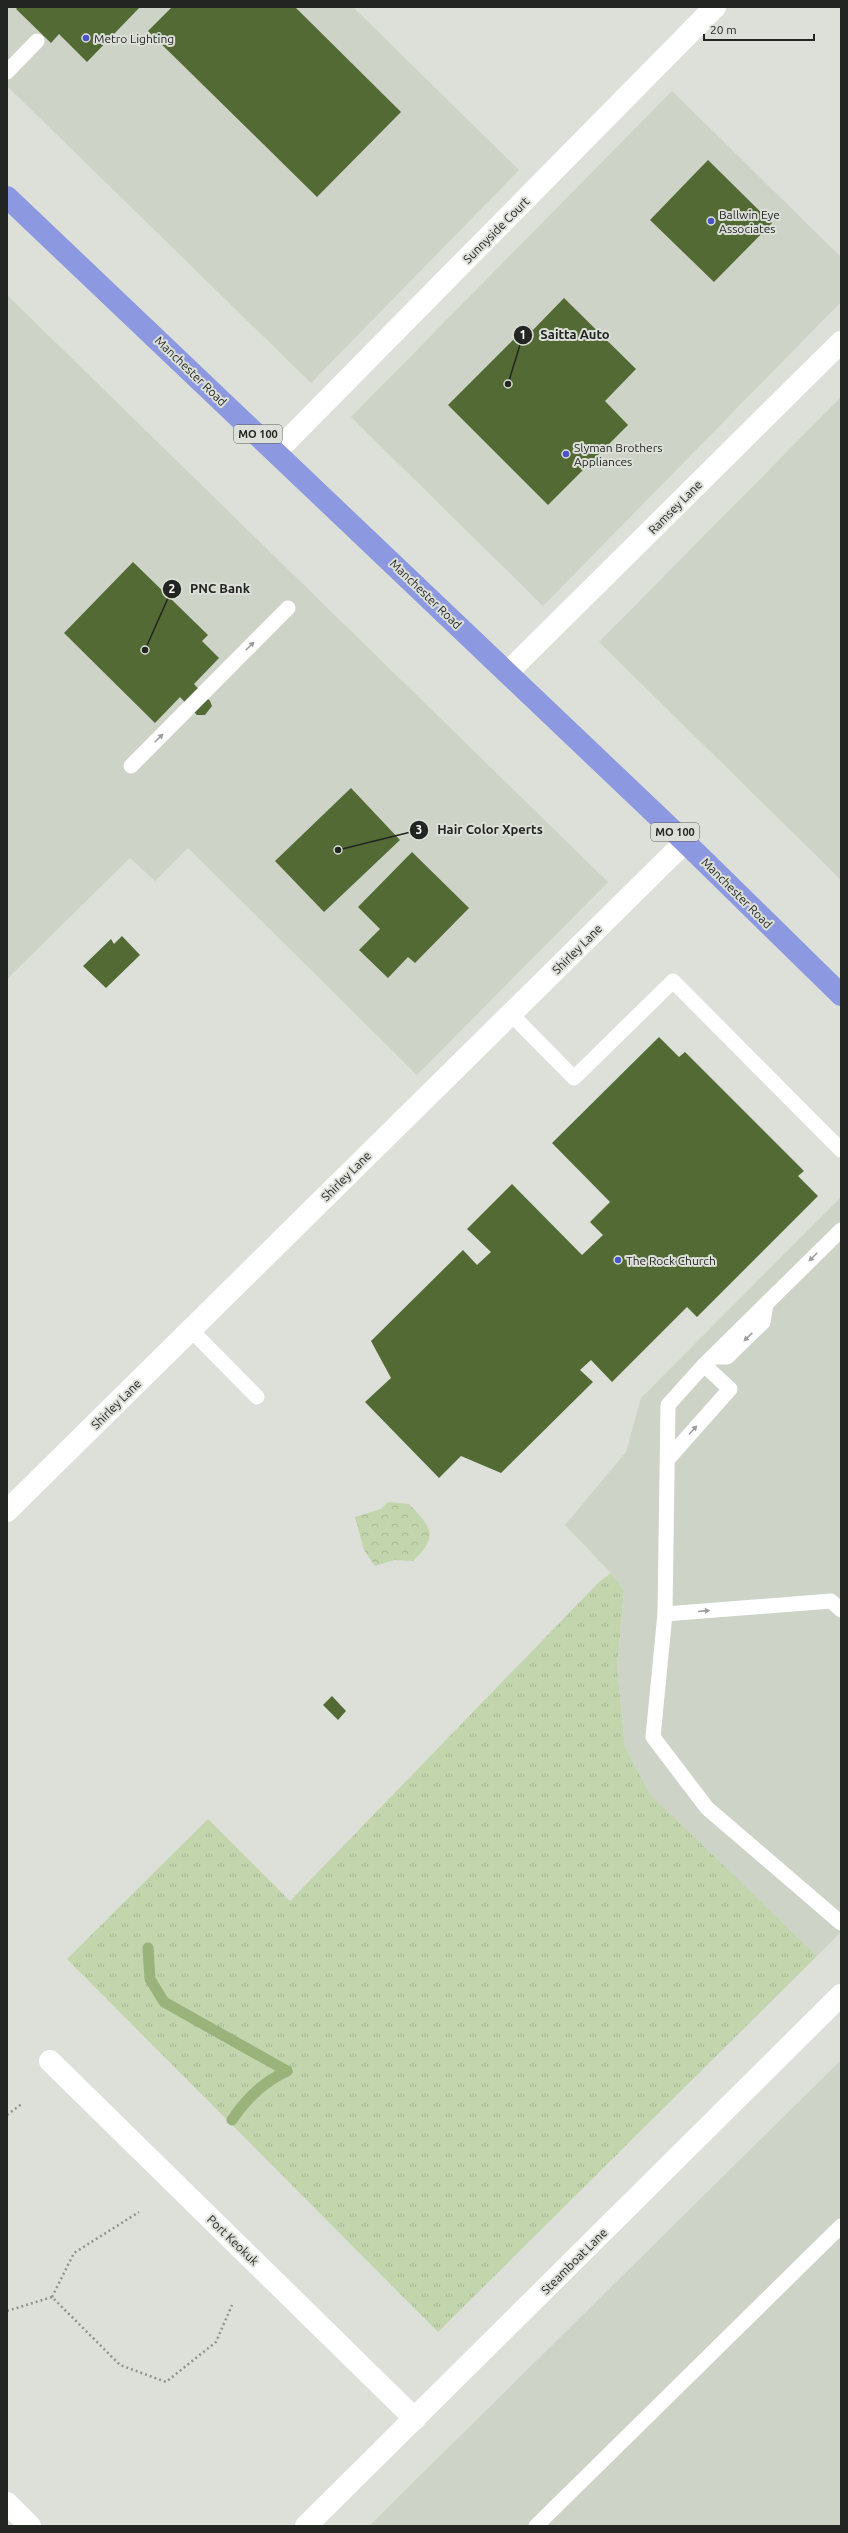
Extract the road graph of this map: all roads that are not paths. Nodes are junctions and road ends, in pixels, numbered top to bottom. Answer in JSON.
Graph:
{"nodes":[{"id":1,"x":715,"y":7,"type":"edge"},
{"id":2,"x":37,"y":41,"type":"dead end"},
{"id":3,"x":7,"y":72,"type":"edge"},
{"id":4,"x":7,"y":197,"type":"edge"},
{"id":5,"x":841,"y":342,"type":"edge"},
{"id":6,"x":276,"y":452,"type":"junction"},
{"id":7,"x":288,"y":608,"type":"dead end"},
{"id":8,"x":508,"y":672,"type":"junction"},
{"id":9,"x":131,"y":766,"type":"dead end"},
{"id":10,"x":685,"y":842,"type":"junction"},
{"id":11,"x":841,"y":995,"type":"edge"},
{"id":12,"x":511,"y":1014,"type":"junction"},
{"id":13,"x":841,"y":1150,"type":"edge"},
{"id":14,"x":841,"y":1230,"type":"edge"},
{"id":15,"x":191,"y":1330,"type":"junction"},
{"id":16,"x":708,"y":1361,"type":"junction"},
{"id":17,"x":257,"y":1397,"type":"dead end"},
{"id":18,"x":668,"y":1459,"type":"junction"},
{"id":19,"x":7,"y":1511,"type":"edge"},
{"id":20,"x":841,"y":1610,"type":"edge"},
{"id":21,"x":665,"y":1614,"type":"junction"},
{"id":22,"x":841,"y":1923,"type":"edge"},
{"id":23,"x":841,"y":1995,"type":"edge"},
{"id":24,"x":50,"y":2061,"type":"dead end"},
{"id":25,"x":841,"y":2226,"type":"edge"},
{"id":26,"x":415,"y":2419,"type":"junction"},
{"id":27,"x":7,"y":2502,"type":"edge"},
{"id":28,"x":30,"y":2526,"type":"edge"},
{"id":29,"x":306,"y":2526,"type":"edge"},
{"id":30,"x":536,"y":2526,"type":"edge"}],
"edges":[{"from":1,"to":6,"type":"street","name":"Sunnyside Court"},
{"from":2,"to":3,"type":"lane"},
{"from":4,"to":6,"type":"highway","name":"Manchester Road","number":"MO 100"},
{"from":5,"to":8,"type":"street","name":"Ramsey Lane"},
{"from":6,"to":8,"type":"highway","name":"Manchester Road","number":"MO 100"},
{"from":9,"to":7,"type":"lane","one_way":true},
{"from":8,"to":10,"type":"highway","name":"Manchester Road","number":"MO 100"},
{"from":10,"to":11,"type":"highway","name":"Manchester Road","number":"MO 100"},
{"from":10,"to":12,"type":"street","name":"Shirley Lane"},
{"from":12,"to":13,"type":"lane"},
{"from":12,"to":15,"type":"street","name":"Shirley Lane"},
{"from":14,"to":16,"type":"lane","one_way":true},
{"from":15,"to":17,"type":"lane"},
{"from":15,"to":19,"type":"street","name":"Shirley Lane"},
{"from":16,"to":18,"type":"lane"},
{"from":18,"to":16,"type":"lane","one_way":true},
{"from":18,"to":21,"type":"lane"},
{"from":21,"to":20,"type":"lane","one_way":true},
{"from":21,"to":22,"type":"lane"},
{"from":23,"to":26,"type":"street","name":"Steamboat Lane"},
{"from":24,"to":26,"type":"street","name":"Port Keokuk"},
{"from":25,"to":30,"type":"lane"},
{"from":26,"to":29,"type":"street","name":"Steamboat Lane"},
{"from":27,"to":28,"type":"street"}]}
